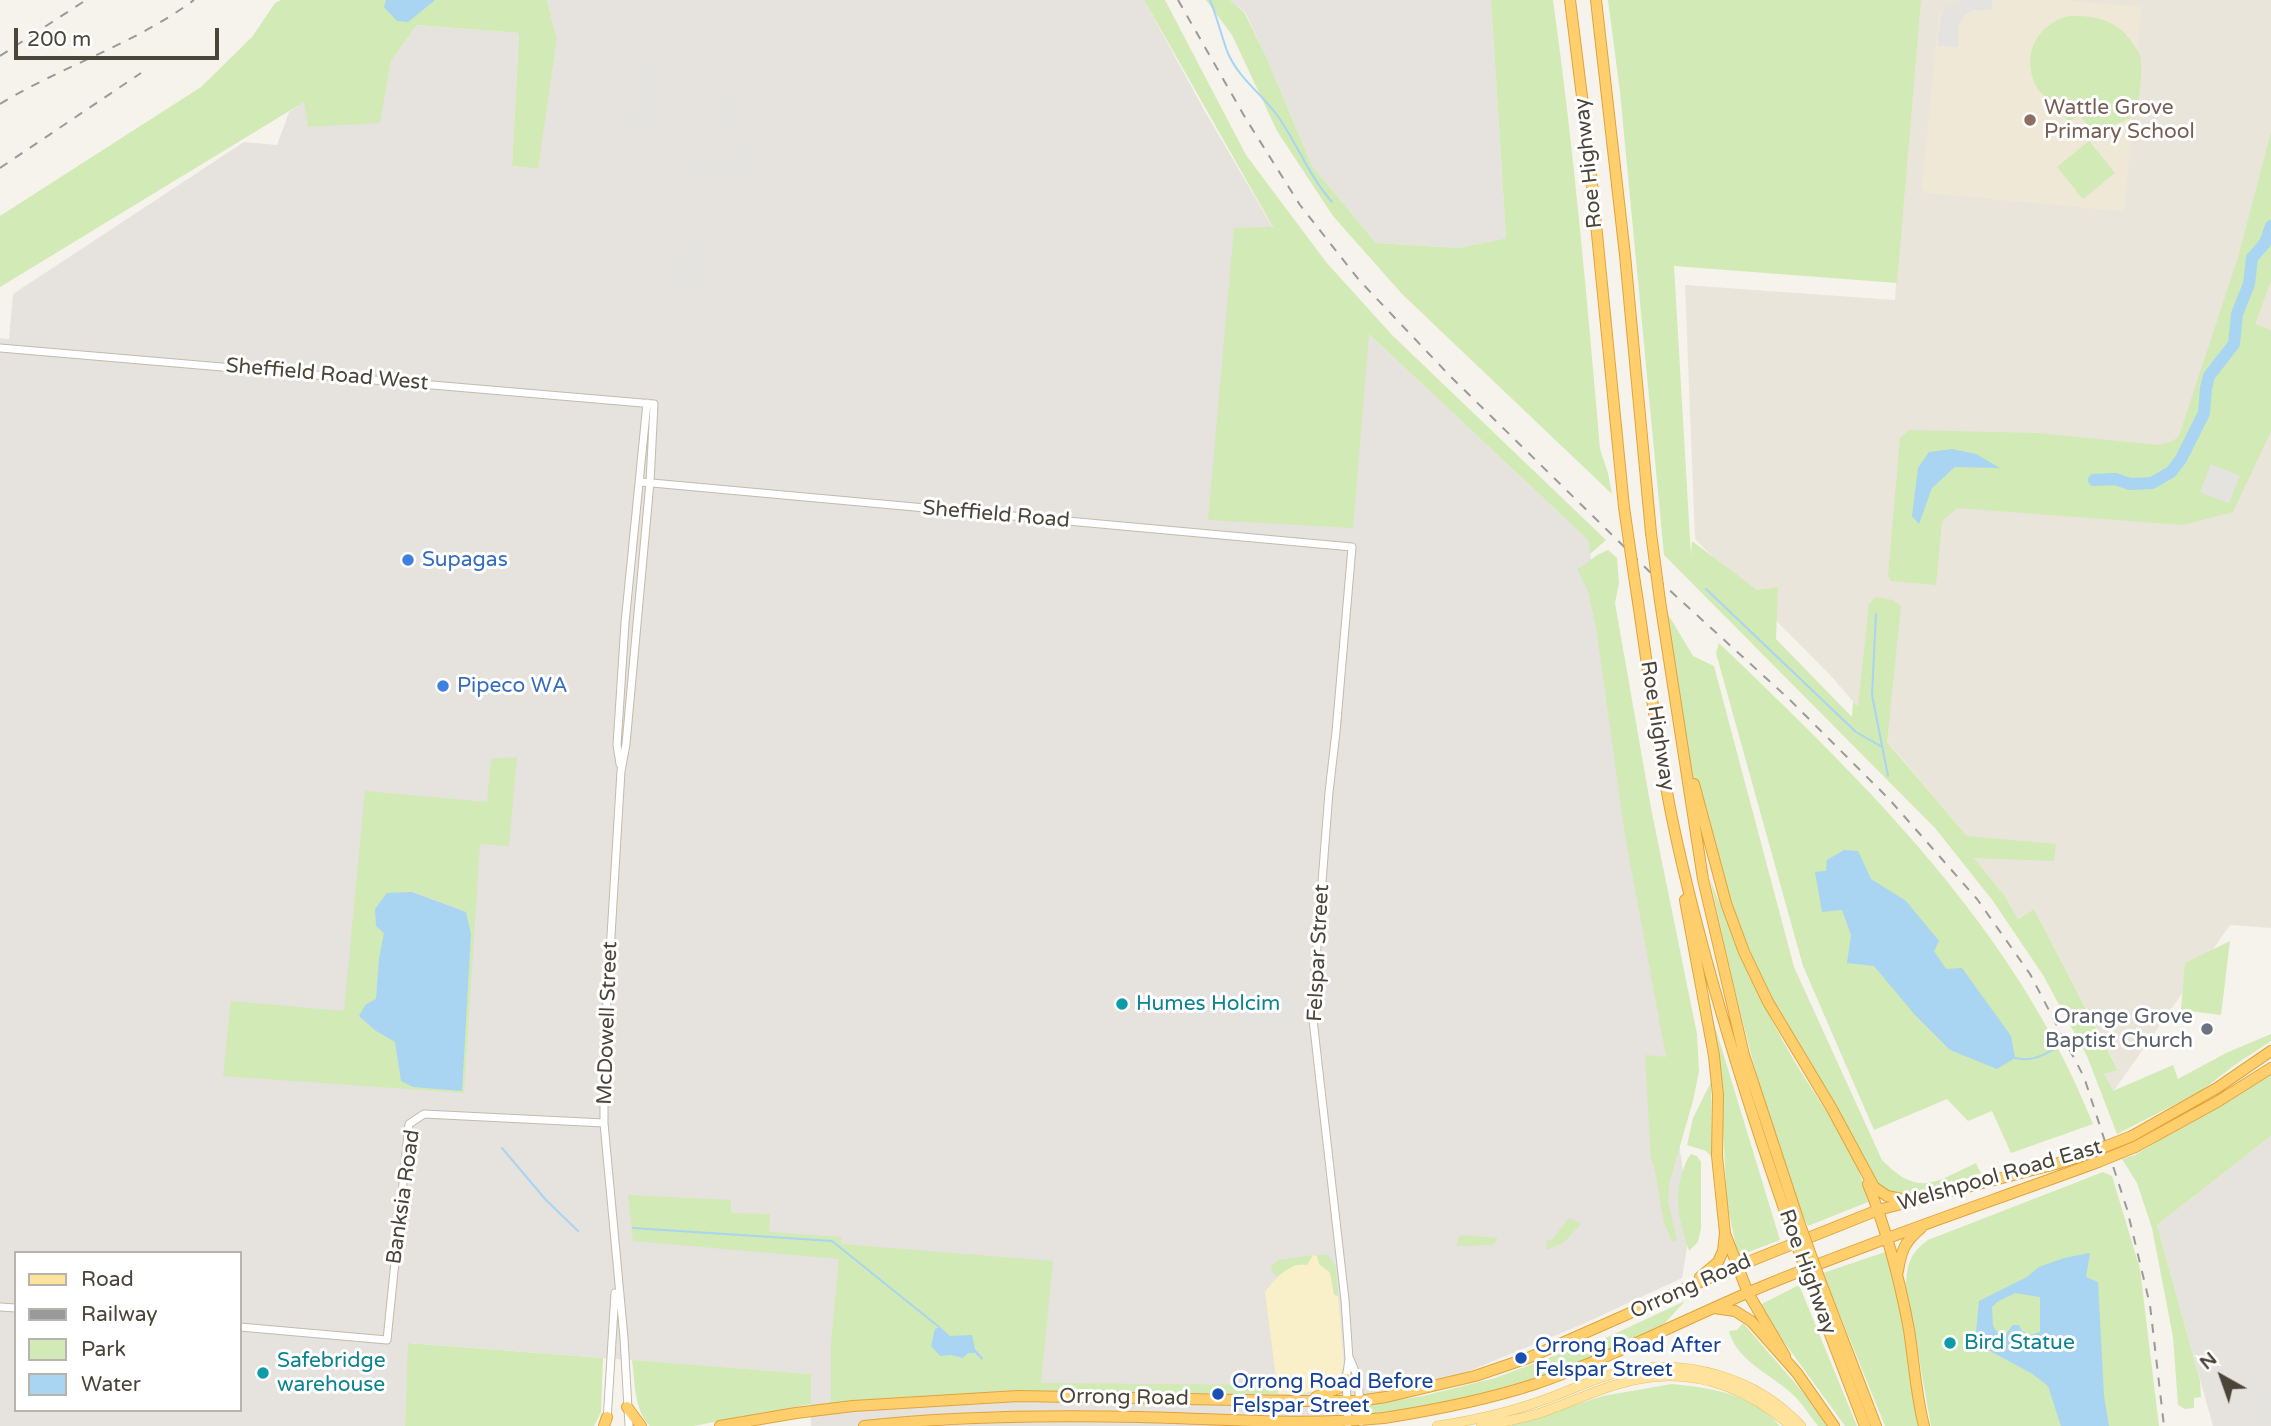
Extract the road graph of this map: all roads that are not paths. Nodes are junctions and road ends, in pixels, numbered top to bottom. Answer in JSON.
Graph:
{"nodes":[{"id":1,"x":1570,"y":0,"type":"edge"},
{"id":2,"x":1596,"y":0,"type":"edge"},
{"id":3,"x":0,"y":348,"type":"edge"},
{"id":4,"x":651,"y":403,"type":"junction"},
{"id":5,"x":641,"y":482,"type":"junction"},
{"id":6,"x":650,"y":483,"type":"junction"},
{"id":7,"x":1352,"y":547,"type":"joint"},
{"id":8,"x":1681,"y":737,"type":"junction"},
{"id":9,"x":621,"y":771,"type":"junction"},
{"id":10,"x":1673,"y":821,"type":"junction"},
{"id":11,"x":2271,"y":1051,"type":"edge"},
{"id":12,"x":2271,"y":1068,"type":"edge"},
{"id":13,"x":604,"y":1123,"type":"junction"},
{"id":14,"x":2133,"y":1142,"type":"junction"},
{"id":15,"x":1853,"y":1146,"type":"junction"},
{"id":16,"x":2096,"y":1157,"type":"junction"},
{"id":17,"x":1916,"y":1200,"type":"junction"},
{"id":18,"x":1878,"y":1210,"type":"junction"},
{"id":19,"x":1928,"y":1222,"type":"junction"},
{"id":20,"x":1794,"y":1224,"type":"junction"},
{"id":21,"x":1725,"y":1233,"type":"junction"},
{"id":22,"x":1886,"y":1237,"type":"junction"},
{"id":23,"x":1793,"y":1243,"type":"joint"},
{"id":24,"x":1736,"y":1266,"type":"junction"},
{"id":25,"x":1799,"y":1272,"type":"joint"},
{"id":26,"x":617,"y":1275,"type":"junction"},
{"id":27,"x":1813,"y":1277,"type":"junction"},
{"id":28,"x":1897,"y":1277,"type":"junction"},
{"id":29,"x":1687,"y":1287,"type":"junction"},
{"id":30,"x":1748,"y":1293,"type":"junction"},
{"id":31,"x":1714,"y":1308,"type":"junction"},
{"id":32,"x":242,"y":1327,"type":"edge"},
{"id":33,"x":1349,"y":1359,"type":"junction"},
{"id":34,"x":1788,"y":1362,"type":"junction"},
{"id":35,"x":1346,"y":1380,"type":"junction"},
{"id":36,"x":1296,"y":1401,"type":"junction"},
{"id":37,"x":1354,"y":1401,"type":"junction"},
{"id":38,"x":627,"y":1407,"type":"junction"},
{"id":39,"x":1361,"y":1422,"type":"junction"},
{"id":40,"x":606,"y":1423,"type":"edge"},
{"id":41,"x":1348,"y":1423,"type":"junction"},
{"id":42,"x":629,"y":1426,"type":"edge"},
{"id":43,"x":641,"y":1426,"type":"edge"},
{"id":44,"x":720,"y":1426,"type":"edge"},
{"id":45,"x":864,"y":1426,"type":"edge"},
{"id":46,"x":1437,"y":1426,"type":"edge"},
{"id":47,"x":1481,"y":1426,"type":"edge"},
{"id":48,"x":1791,"y":1426,"type":"edge"},
{"id":49,"x":1801,"y":1426,"type":"edge"},
{"id":50,"x":1834,"y":1426,"type":"edge"},
{"id":51,"x":1865,"y":1426,"type":"edge"},
{"id":52,"x":1876,"y":1426,"type":"edge"},
{"id":53,"x":1924,"y":1426,"type":"edge"}],
"edges":[{"from":1,"to":10,"type":"highway","name":"Roe Highway","bridge":true},
{"from":2,"to":8,"type":"highway","name":"Roe Highway","bridge":true},
{"from":3,"to":4,"type":"street","name":"Sheffield Road West"},
{"from":4,"to":5,"type":"street","name":"McDowell Street"},
{"from":4,"to":6,"type":"street","name":"McDowell Street"},
{"from":5,"to":6,"type":"street","name":"Sheffield Road"},
{"from":5,"to":9,"type":"street","name":"McDowell Street"},
{"from":6,"to":7,"type":"street","name":"Sheffield Road"},
{"from":6,"to":9,"type":"street","name":"McDowell Street"},
{"from":7,"to":33,"type":"street","name":"Felspar Street"},
{"from":8,"to":15,"type":"highway"},
{"from":8,"to":20,"type":"highway","name":"Roe Highway"},
{"from":9,"to":13,"type":"street","name":"McDowell Street"},
{"from":10,"to":20,"type":"highway","name":"Roe Highway"},
{"from":10,"to":21,"type":"highway"},
{"from":11,"to":14,"type":"highway","name":"Welshpool Road East"},
{"from":12,"to":14,"type":"highway","name":"Welshpool Road East"},
{"from":13,"to":26,"type":"street","name":"McDowell Street"},
{"from":13,"to":32,"type":"street","name":"Banksia Road"},
{"from":14,"to":16,"type":"highway","name":"Welshpool Road East","bridge":true},
{"from":15,"to":17,"type":"highway"},
{"from":15,"to":18,"type":"highway"},
{"from":16,"to":17,"type":"highway","name":"Welshpool Road East"},
{"from":16,"to":19,"type":"highway","name":"Welshpool Road East"},
{"from":17,"to":18,"type":"highway","name":"Welshpool Road East"},
{"from":18,"to":22,"type":"highway"},
{"from":18,"to":23,"type":"highway","name":"Welshpool Road East"},
{"from":19,"to":22,"type":"highway","name":"Welshpool Road East"},
{"from":19,"to":28,"type":"highway"},
{"from":20,"to":27,"type":"highway","name":"Roe Highway","bridge":true},
{"from":21,"to":24,"type":"highway"},
{"from":21,"to":29,"type":"highway"},
{"from":22,"to":25,"type":"highway","name":"Welshpool Road East"},
{"from":22,"to":28,"type":"highway"},
{"from":23,"to":24,"type":"highway","name":"Orrong Road"},
{"from":24,"to":29,"type":"highway","name":"Orrong Road"},
{"from":24,"to":30,"type":"highway"},
{"from":25,"to":30,"type":"highway","name":"Orrong Road"},
{"from":26,"to":38,"type":"street","name":"McDowell Street"},
{"from":26,"to":40,"type":"street","name":"McDowell Street"},
{"from":27,"to":51,"type":"highway","name":"Roe Highway"},
{"from":27,"to":52,"type":"highway","name":"Roe Highway"},
{"from":28,"to":53,"type":"highway"},
{"from":29,"to":37,"type":"highway","name":"Orrong Road"},
{"from":30,"to":31,"type":"highway","name":"Orrong Road"},
{"from":30,"to":34,"type":"highway"},
{"from":31,"to":34,"type":"highway"},
{"from":31,"to":39,"type":"highway","name":"Orrong Road"},
{"from":33,"to":35,"type":"street","name":"Felspar Street"},
{"from":33,"to":37,"type":"street","name":"Felspar Street"},
{"from":34,"to":50,"type":"highway"},
{"from":35,"to":36,"type":"highway"},
{"from":35,"to":37,"type":"street","name":"Felspar Street"},
{"from":36,"to":37,"type":"highway","name":"Orrong Road"},
{"from":36,"to":44,"type":"highway","name":"Orrong Road"},
{"from":37,"to":39,"type":"street","name":"Felspar Street"},
{"from":37,"to":41,"type":"street","name":"Felspar Street"},
{"from":38,"to":42,"type":"street","name":"McDowell Street"},
{"from":38,"to":43,"type":"highway"},
{"from":39,"to":41,"type":"highway","name":"Orrong Road"},
{"from":41,"to":45,"type":"highway","name":"Orrong Road"},
{"from":46,"to":49,"type":"main road"},
{"from":47,"to":48,"type":"main road"}]}
